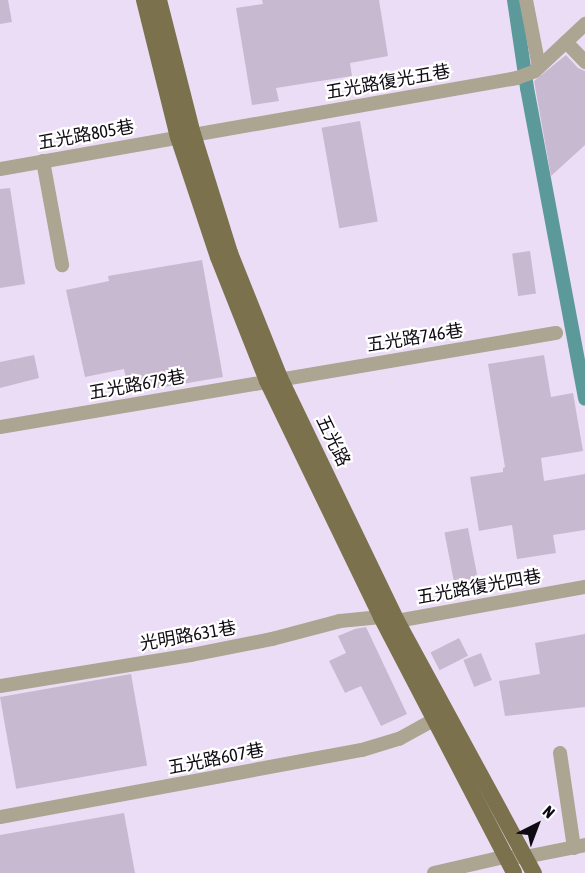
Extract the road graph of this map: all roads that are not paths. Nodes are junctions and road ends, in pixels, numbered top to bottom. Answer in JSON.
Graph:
{"nodes":[{"id":1,"x":144,"y":0,"type":"edge"},
{"id":2,"x":159,"y":0,"type":"edge"},
{"id":3,"x":526,"y":0,"type":"edge"},
{"id":4,"x":585,"y":24,"type":"edge"},
{"id":5,"x":566,"y":42,"type":"junction"},
{"id":6,"x":585,"y":62,"type":"edge"},
{"id":7,"x":537,"y":69,"type":"junction"},
{"id":8,"x":185,"y":136,"type":"junction"},
{"id":9,"x":43,"y":161,"type":"junction"},
{"id":10,"x":0,"y":169,"type":"edge"},
{"id":11,"x":62,"y":265,"type":"dead end"},
{"id":12,"x":556,"y":333,"type":"dead end"},
{"id":13,"x":274,"y":379,"type":"junction"},
{"id":14,"x":0,"y":427,"type":"edge"},
{"id":15,"x":585,"y":587,"type":"edge"},
{"id":16,"x":381,"y":617,"type":"junction"},
{"id":17,"x":398,"y":621,"type":"junction"},
{"id":18,"x":0,"y":686,"type":"edge"},
{"id":19,"x":433,"y":720,"type":"junction"},
{"id":20,"x":560,"y":753,"type":"dead end"},
{"id":21,"x":0,"y":817,"type":"edge"},
{"id":22,"x":580,"y":846,"type":"edge"},
{"id":23,"x":504,"y":857,"type":"junction"},
{"id":24,"x":525,"y":857,"type":"junction"},
{"id":25,"x":434,"y":873,"type":"edge"},
{"id":26,"x":514,"y":873,"type":"edge"},
{"id":27,"x":534,"y":873,"type":"edge"}],
"edges":[{"from":1,"to":8,"type":"main road","name":"五光路"},
{"from":2,"to":8,"type":"main road","name":"五光路"},
{"from":3,"to":7,"type":"street"},
{"from":4,"to":5,"type":"street","name":"五光路復光五巷"},
{"from":5,"to":6,"type":"street"},
{"from":5,"to":7,"type":"street","name":"五光路復光五巷"},
{"from":7,"to":8,"type":"street","name":"五光路復光五巷"},
{"from":8,"to":9,"type":"street","name":"五光路805巷"},
{"from":8,"to":13,"type":"main road","name":"五光路"},
{"from":9,"to":10,"type":"street","name":"五光路805巷"},
{"from":9,"to":11,"type":"street"},
{"from":12,"to":13,"type":"street","name":"五光路746巷"},
{"from":13,"to":14,"type":"street","name":"五光路679巷"},
{"from":13,"to":16,"type":"main road","name":"五光路"},
{"from":13,"to":17,"type":"main road","name":"五光路"},
{"from":15,"to":17,"type":"street","name":"五光路復光四巷"},
{"from":16,"to":17,"type":"street","name":"五光路復光四巷"},
{"from":16,"to":18,"type":"street","name":"光明路631巷"},
{"from":16,"to":19,"type":"main road","name":"五光路"},
{"from":17,"to":24,"type":"main road","name":"五光路"},
{"from":19,"to":21,"type":"street","name":"五光路607巷"},
{"from":19,"to":23,"type":"main road","name":"五光路"},
{"from":20,"to":22,"type":"street"},
{"from":22,"to":24,"type":"street"},
{"from":23,"to":24,"type":"street"},
{"from":23,"to":25,"type":"street"},
{"from":23,"to":26,"type":"main road","name":"五光路"},
{"from":24,"to":27,"type":"main road","name":"五光路"}]}
